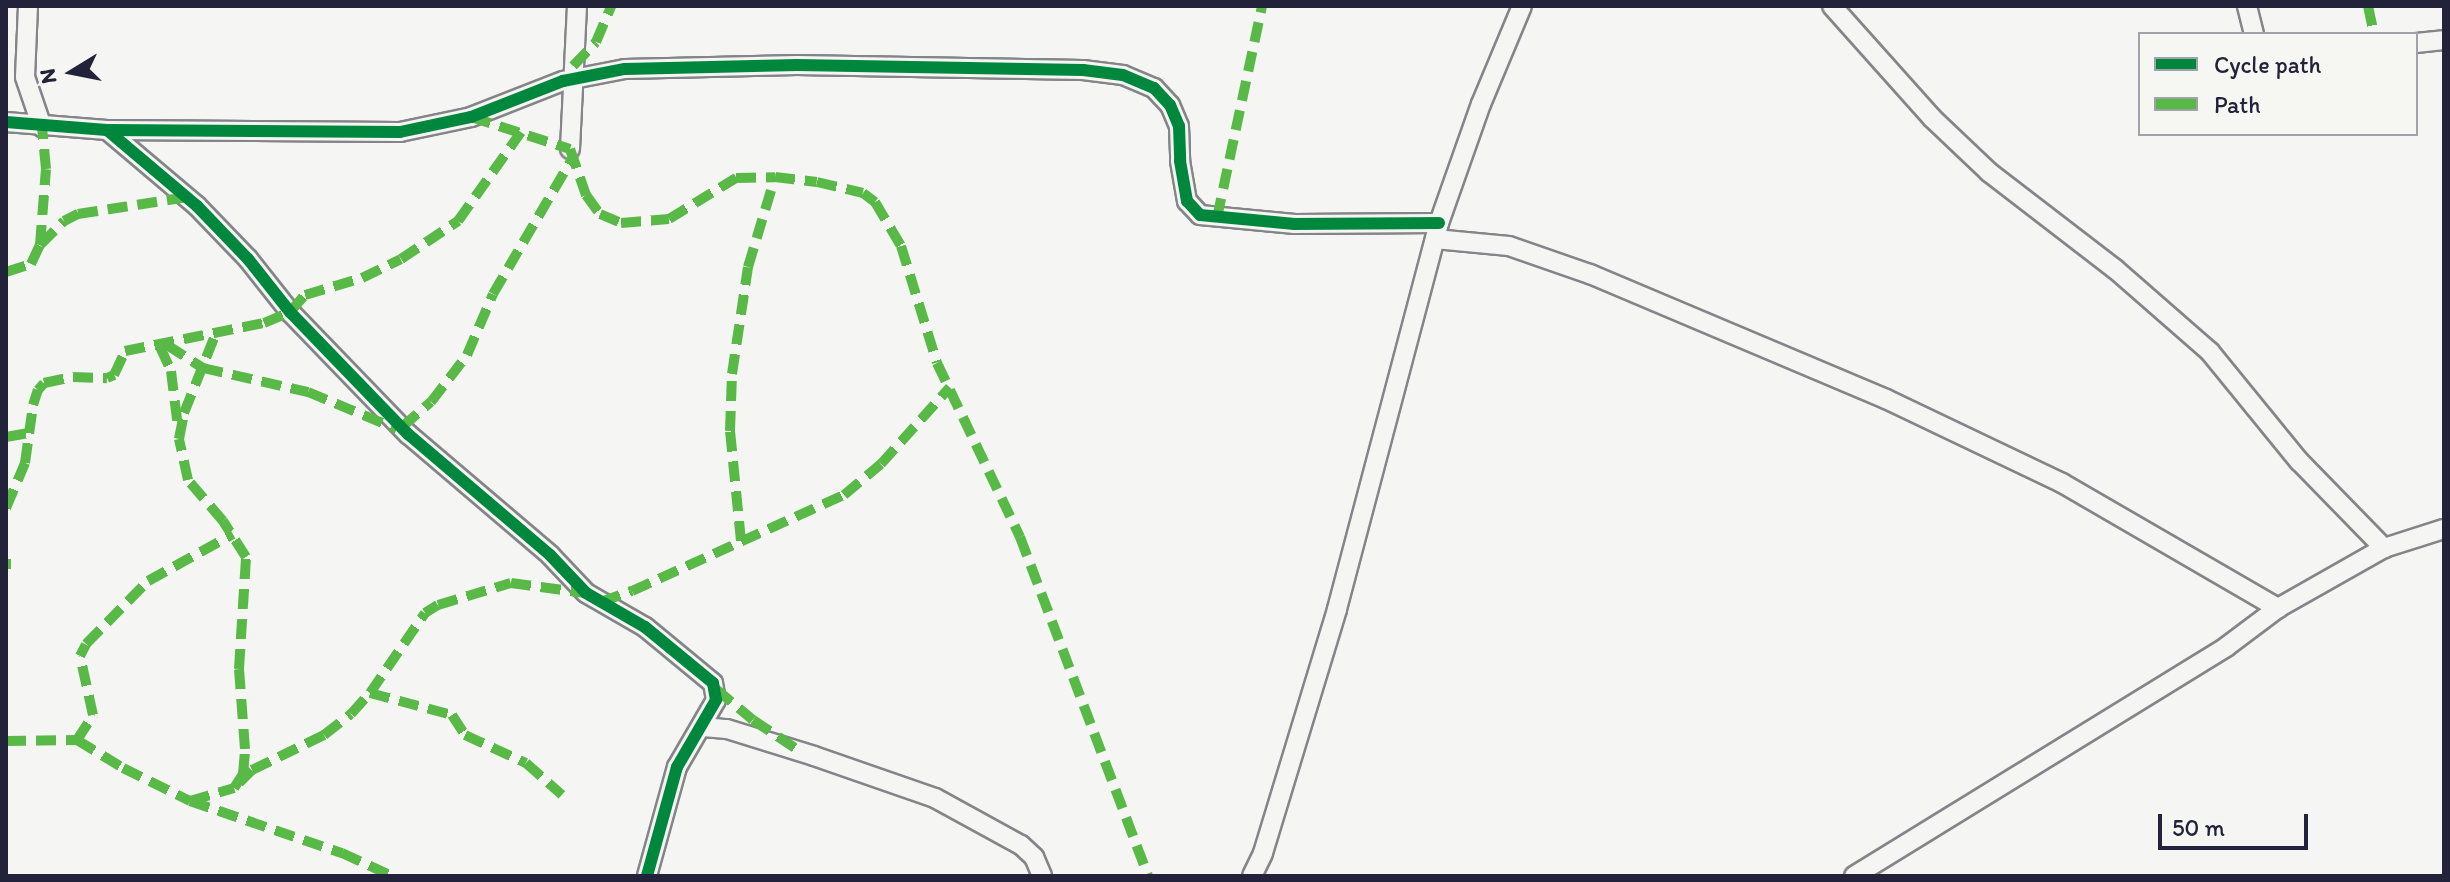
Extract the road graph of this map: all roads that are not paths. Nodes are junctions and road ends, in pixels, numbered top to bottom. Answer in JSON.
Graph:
{"nodes":[{"id":1,"x":28,"y":6,"type":"edge"},
{"id":2,"x":577,"y":6,"type":"edge"},
{"id":3,"x":1522,"y":6,"type":"edge"},
{"id":4,"x":1832,"y":6,"type":"edge"},
{"id":5,"x":2247,"y":6,"type":"edge"},
{"id":6,"x":2254,"y":32,"type":"edge"},
{"id":7,"x":2444,"y":40,"type":"edge"},
{"id":8,"x":2418,"y":43,"type":"edge"},
{"id":9,"x":571,"y":79,"type":"junction"},
{"id":10,"x":6,"y":122,"type":"edge"},
{"id":11,"x":42,"y":127,"type":"junction"},
{"id":12,"x":107,"y":130,"type":"junction"},
{"id":13,"x":570,"y":149,"type":"dead end"},
{"id":14,"x":1437,"y":231,"type":"junction"},
{"id":15,"x":2444,"y":529,"type":"edge"},
{"id":16,"x":2384,"y":548,"type":"junction"},
{"id":17,"x":2278,"y":608,"type":"junction"},
{"id":18,"x":703,"y":727,"type":"junction"},
{"id":19,"x":647,"y":876,"type":"edge"},
{"id":20,"x":1042,"y":876,"type":"edge"},
{"id":21,"x":1252,"y":876,"type":"edge"},
{"id":22,"x":1854,"y":876,"type":"edge"}],
"edges":[{"from":1,"to":11,"type":"street"},
{"from":2,"to":9,"type":"street"},
{"from":3,"to":14,"type":"street"},
{"from":4,"to":16,"type":"street"},
{"from":5,"to":6,"type":"street"},
{"from":7,"to":8,"type":"street"},
{"from":9,"to":12,"type":"street"},
{"from":9,"to":13,"type":"street"},
{"from":9,"to":14,"type":"street"},
{"from":10,"to":11,"type":"street"},
{"from":11,"to":12,"type":"street"},
{"from":12,"to":18,"type":"street"},
{"from":14,"to":17,"type":"street"},
{"from":14,"to":21,"type":"street"},
{"from":15,"to":16,"type":"street"},
{"from":16,"to":17,"type":"street"},
{"from":17,"to":22,"type":"street"},
{"from":18,"to":19,"type":"street"},
{"from":18,"to":20,"type":"street"}]}
